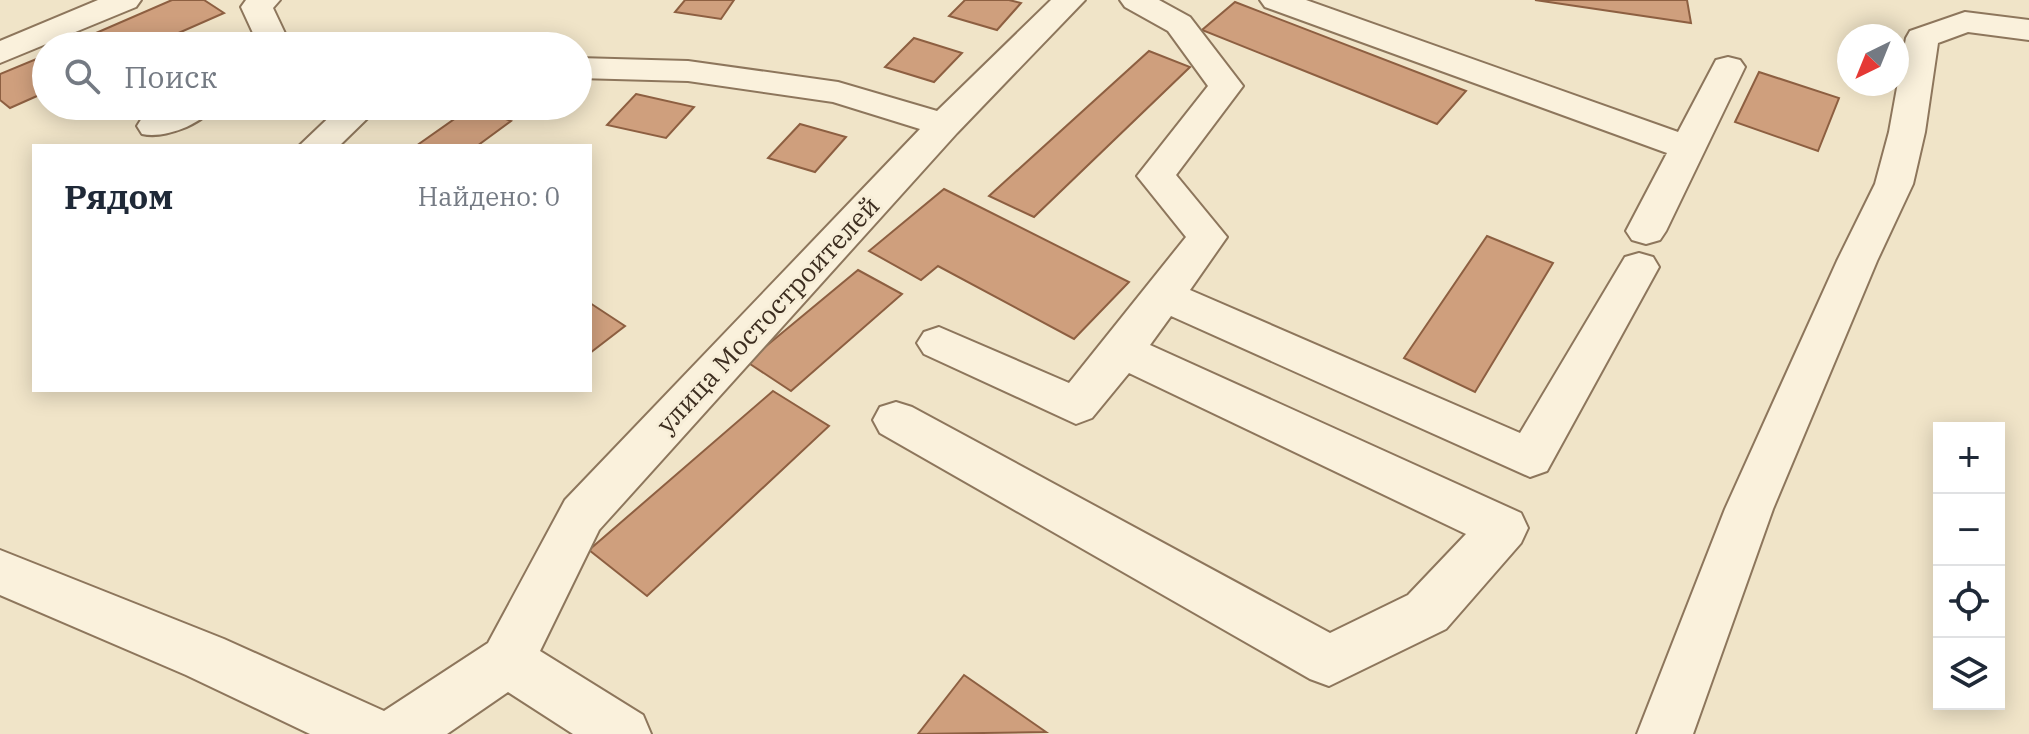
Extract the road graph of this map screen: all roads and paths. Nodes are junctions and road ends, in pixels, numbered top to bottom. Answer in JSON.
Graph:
{"nodes":[{"id":1,"x":125,"y":0,"type":"edge"},
{"id":2,"x":1069,"y":0,"type":"edge"},
{"id":3,"x":1136,"y":0,"type":"edge"},
{"id":4,"x":1276,"y":0,"type":"edge"},
{"id":5,"x":255,"y":2,"type":"edge"},
{"id":6,"x":2029,"y":30,"type":"edge"},
{"id":7,"x":50,"y":32,"type":"edge"},
{"id":8,"x":269,"y":32,"type":"edge"},
{"id":9,"x":32,"y":39,"type":"edge"},
{"id":10,"x":0,"y":53,"type":"edge"},
{"id":11,"x":1728,"y":67,"type":"dead end"},
{"id":12,"x":592,"y":68,"type":"edge"},
{"id":13,"x":167,"y":120,"type":"edge"},
{"id":14,"x":346,"y":120,"type":"edge"},
{"id":15,"x":944,"y":125,"type":"junction"},
{"id":16,"x":155,"y":126,"type":"dead end"},
{"id":17,"x":319,"y":144,"type":"edge"},
{"id":18,"x":1688,"y":148,"type":"junction"},
{"id":19,"x":1163,"y":295,"type":"junction"},
{"id":20,"x":939,"y":343,"type":"dead end"},
{"id":21,"x":1122,"y":351,"type":"junction"},
{"id":22,"x":896,"y":420,"type":"dead end"},
{"id":23,"x":0,"y":572,"type":"edge"},
{"id":24,"x":507,"y":661,"type":"junction"},
{"id":25,"x":371,"y":734,"type":"edge"},
{"id":26,"x":399,"y":734,"type":"edge"},
{"id":27,"x":623,"y":734,"type":"edge"},
{"id":28,"x":1665,"y":734,"type":"edge"}],
"edges":[{"from":1,"to":7,"type":"street"},
{"from":2,"to":15,"type":"street","name":"улица Мостостроителей"},
{"from":3,"to":19,"type":"street"},
{"from":4,"to":18,"type":"street"},
{"from":5,"to":8,"type":"street"},
{"from":6,"to":28,"type":"street"},
{"from":9,"to":10,"type":"street"},
{"from":11,"to":18,"type":"street"},
{"from":12,"to":15,"type":"street"},
{"from":13,"to":16,"type":"street"},
{"from":14,"to":17,"type":"street"},
{"from":15,"to":24,"type":"street","name":"улица Мостостроителей"},
{"from":18,"to":19,"type":"street"},
{"from":19,"to":21,"type":"street"},
{"from":20,"to":21,"type":"street"},
{"from":21,"to":22,"type":"street"},
{"from":23,"to":25,"type":"street"},
{"from":24,"to":26,"type":"street"},
{"from":24,"to":27,"type":"street"}]}
